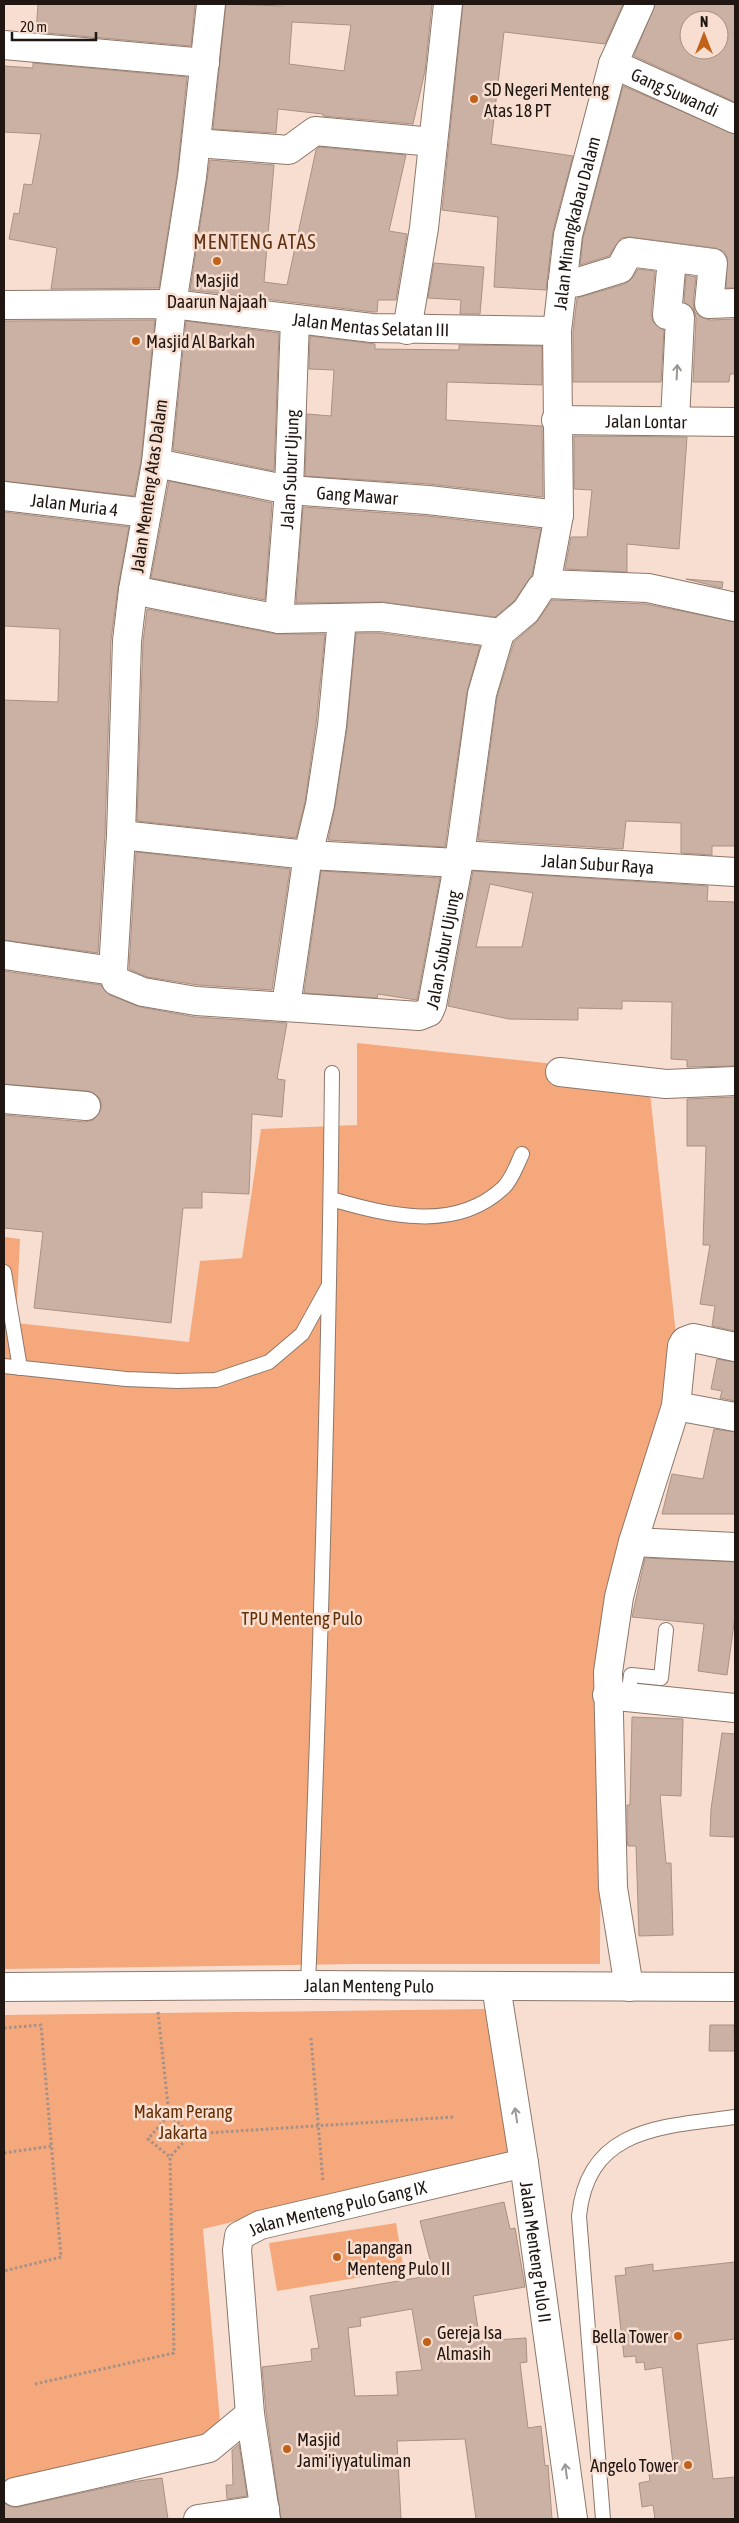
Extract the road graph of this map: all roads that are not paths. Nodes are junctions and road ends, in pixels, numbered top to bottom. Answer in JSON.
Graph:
{"nodes":[{"id":1,"x":211,"y":4,"type":"edge"},
{"id":2,"x":448,"y":4,"type":"edge"},
{"id":3,"x":640,"y":4,"type":"edge"},
{"id":4,"x":4,"y":45,"type":"edge"},
{"id":5,"x":205,"y":63,"type":"junction"},
{"id":6,"x":614,"y":64,"type":"junction"},
{"id":7,"x":735,"y":119,"type":"edge"},
{"id":8,"x":433,"y":142,"type":"junction"},
{"id":9,"x":196,"y":143,"type":"junction"},
{"id":10,"x":672,"y":258,"type":"junction"},
{"id":11,"x":562,"y":284,"type":"junction"},
{"id":12,"x":735,"y":303,"type":"edge"},
{"id":13,"x":172,"y":304,"type":"junction"},
{"id":14,"x":4,"y":305,"type":"edge"},
{"id":15,"x":295,"y":319,"type":"junction"},
{"id":16,"x":407,"y":330,"type":"junction"},
{"id":17,"x":557,"y":331,"type":"junction"},
{"id":18,"x":556,"y":420,"type":"junction"},
{"id":19,"x":675,"y":421,"type":"junction"},
{"id":20,"x":735,"y":422,"type":"edge"},
{"id":21,"x":156,"y":463,"type":"junction"},
{"id":22,"x":289,"y":490,"type":"junction"},
{"id":23,"x":4,"y":496,"type":"edge"},
{"id":24,"x":146,"y":513,"type":"junction"},
{"id":25,"x":559,"y":515,"type":"junction"},
{"id":26,"x":546,"y":584,"type":"junction"},
{"id":27,"x":133,"y":590,"type":"junction"},
{"id":28,"x":735,"y":607,"type":"edge"},
{"id":29,"x":279,"y":619,"type":"junction"},
{"id":30,"x":342,"y":619,"type":"junction"},
{"id":31,"x":500,"y":633,"type":"junction"},
{"id":32,"x":121,"y":835,"type":"junction"},
{"id":33,"x":308,"y":855,"type":"junction"},
{"id":34,"x":459,"y":859,"type":"junction"},
{"id":35,"x":735,"y":872,"type":"edge"},
{"id":36,"x":4,"y":955,"type":"edge"},
{"id":37,"x":113,"y":971,"type":"junction"},
{"id":38,"x":286,"y":1006,"type":"junction"},
{"id":39,"x":560,"y":1072,"type":"dead end"},
{"id":40,"x":332,"y":1074,"type":"dead end"},
{"id":41,"x":735,"y":1081,"type":"edge"},
{"id":42,"x":4,"y":1099,"type":"edge"},
{"id":43,"x":86,"y":1106,"type":"dead end"},
{"id":44,"x":522,"y":1154,"type":"dead end"},
{"id":45,"x":330,"y":1199,"type":"junction"},
{"id":46,"x":4,"y":1272,"type":"edge"},
{"id":47,"x":329,"y":1284,"type":"junction"},
{"id":48,"x":735,"y":1347,"type":"edge"},
{"id":49,"x":4,"y":1366,"type":"edge"},
{"id":50,"x":20,"y":1368,"type":"junction"},
{"id":51,"x":676,"y":1406,"type":"junction"},
{"id":52,"x":735,"y":1417,"type":"edge"},
{"id":53,"x":633,"y":1542,"type":"junction"},
{"id":54,"x":735,"y":1547,"type":"edge"},
{"id":55,"x":666,"y":1630,"type":"dead end"},
{"id":56,"x":618,"y":1696,"type":"junction"},
{"id":57,"x":735,"y":1708,"type":"edge"},
{"id":58,"x":308,"y":1985,"type":"junction"},
{"id":59,"x":496,"y":1986,"type":"junction"},
{"id":60,"x":735,"y":1986,"type":"edge"},
{"id":61,"x":4,"y":1987,"type":"edge"},
{"id":62,"x":629,"y":1987,"type":"junction"},
{"id":63,"x":735,"y":2117,"type":"edge"},
{"id":64,"x":524,"y":2163,"type":"junction"},
{"id":65,"x":250,"y":2414,"type":"junction"},
{"id":66,"x":15,"y":2492,"type":"dead end"},
{"id":67,"x":266,"y":2514,"type":"edge"},
{"id":68,"x":198,"y":2519,"type":"edge"},
{"id":69,"x":573,"y":2519,"type":"edge"},
{"id":70,"x":603,"y":2519,"type":"edge"}],
"edges":[{"from":1,"to":5,"type":"street","name":"Jalan Menteng Atas Dalam"},
{"from":2,"to":8,"type":"street"},
{"from":3,"to":6,"type":"street","name":"Jalan Minangkabau Dalam"},
{"from":4,"to":5,"type":"street"},
{"from":5,"to":9,"type":"street","name":"Jalan Menteng Atas Dalam"},
{"from":6,"to":7,"type":"street","name":"Gang Suwandi"},
{"from":6,"to":11,"type":"street","name":"Jalan Minangkabau Dalam"},
{"from":8,"to":9,"type":"street"},
{"from":8,"to":16,"type":"street"},
{"from":9,"to":13,"type":"street","name":"Jalan Menteng Atas Dalam"},
{"from":10,"to":11,"type":"street"},
{"from":10,"to":12,"type":"street"},
{"from":19,"to":10,"type":"street","one_way":true},
{"from":11,"to":17,"type":"street","name":"Jalan Minangkabau Dalam"},
{"from":13,"to":14,"type":"street","name":"Jalan Mentas Selatan III"},
{"from":13,"to":15,"type":"street","name":"Jalan Mentas Selatan III"},
{"from":13,"to":21,"type":"street","name":"Jalan Menteng Atas Dalam"},
{"from":15,"to":16,"type":"street","name":"Jalan Mentas Selatan III"},
{"from":15,"to":22,"type":"street","name":"Jalan Subur Ujung"},
{"from":16,"to":17,"type":"street","name":"Jalan Mentas Selatan III"},
{"from":17,"to":18,"type":"street","name":"Jalan Minangkabau Dalam"},
{"from":18,"to":19,"type":"street","name":"Jalan Lontar"},
{"from":18,"to":25,"type":"street"},
{"from":19,"to":20,"type":"street","name":"Jalan Lontar"},
{"from":21,"to":22,"type":"street","name":"Gang Mawar"},
{"from":21,"to":24,"type":"street","name":"Jalan Menteng Atas Dalam"},
{"from":22,"to":25,"type":"street","name":"Gang Mawar"},
{"from":22,"to":29,"type":"street","name":"Jalan Subur Ujung"},
{"from":23,"to":24,"type":"street","name":"Jalan Muria 4"},
{"from":24,"to":27,"type":"street","name":"Jalan Menteng Atas Dalam"},
{"from":25,"to":26,"type":"street"},
{"from":26,"to":28,"type":"street"},
{"from":26,"to":31,"type":"street"},
{"from":27,"to":29,"type":"street"},
{"from":27,"to":32,"type":"street","name":"Jalan Menteng Atas Dalam"},
{"from":29,"to":30,"type":"street"},
{"from":30,"to":31,"type":"street"},
{"from":30,"to":33,"type":"street"},
{"from":31,"to":34,"type":"street","name":"Jalan Subur Ujung"},
{"from":32,"to":33,"type":"street","name":"Jalan Subur Ujung"},
{"from":32,"to":37,"type":"street","name":"Jalan Menteng Atas Dalam"},
{"from":33,"to":34,"type":"street","name":"Jalan Subur Ujung"},
{"from":33,"to":38,"type":"street"},
{"from":34,"to":35,"type":"street","name":"Jalan Subur Raya"},
{"from":34,"to":38,"type":"street","name":"Jalan Subur Ujung"},
{"from":36,"to":37,"type":"street"},
{"from":37,"to":38,"type":"street","name":"Jalan Subur Ujung"},
{"from":39,"to":41,"type":"street"},
{"from":40,"to":45,"type":"lane"},
{"from":42,"to":43,"type":"street"},
{"from":44,"to":45,"type":"lane"},
{"from":45,"to":47,"type":"lane"},
{"from":46,"to":50,"type":"lane"},
{"from":47,"to":50,"type":"lane"},
{"from":47,"to":58,"type":"lane"},
{"from":48,"to":51,"type":"street"},
{"from":49,"to":50,"type":"lane"},
{"from":51,"to":52,"type":"street"},
{"from":51,"to":53,"type":"street"},
{"from":53,"to":54,"type":"street"},
{"from":53,"to":56,"type":"street"},
{"from":55,"to":56,"type":"lane"},
{"from":56,"to":57,"type":"street"},
{"from":56,"to":62,"type":"street"},
{"from":58,"to":59,"type":"street","name":"Jalan Menteng Pulo"},
{"from":58,"to":61,"type":"street","name":"Jalan Menteng Pulo"},
{"from":59,"to":62,"type":"street","name":"Jalan Menteng Pulo"},
{"from":64,"to":59,"type":"street","name":"Jalan Menteng Pulo II","one_way":true},
{"from":60,"to":62,"type":"street","name":"Jalan Menteng Pulo"},
{"from":63,"to":70,"type":"lane"},
{"from":64,"to":65,"type":"street","name":"Jalan Menteng Pulo Gang IX"},
{"from":69,"to":64,"type":"street","name":"Jalan Menteng Pulo II","one_way":true},
{"from":65,"to":66,"type":"street"},
{"from":65,"to":67,"type":"street","name":"Jalan Menteng Pulo Gang IX"},
{"from":67,"to":68,"type":"street"}]}
